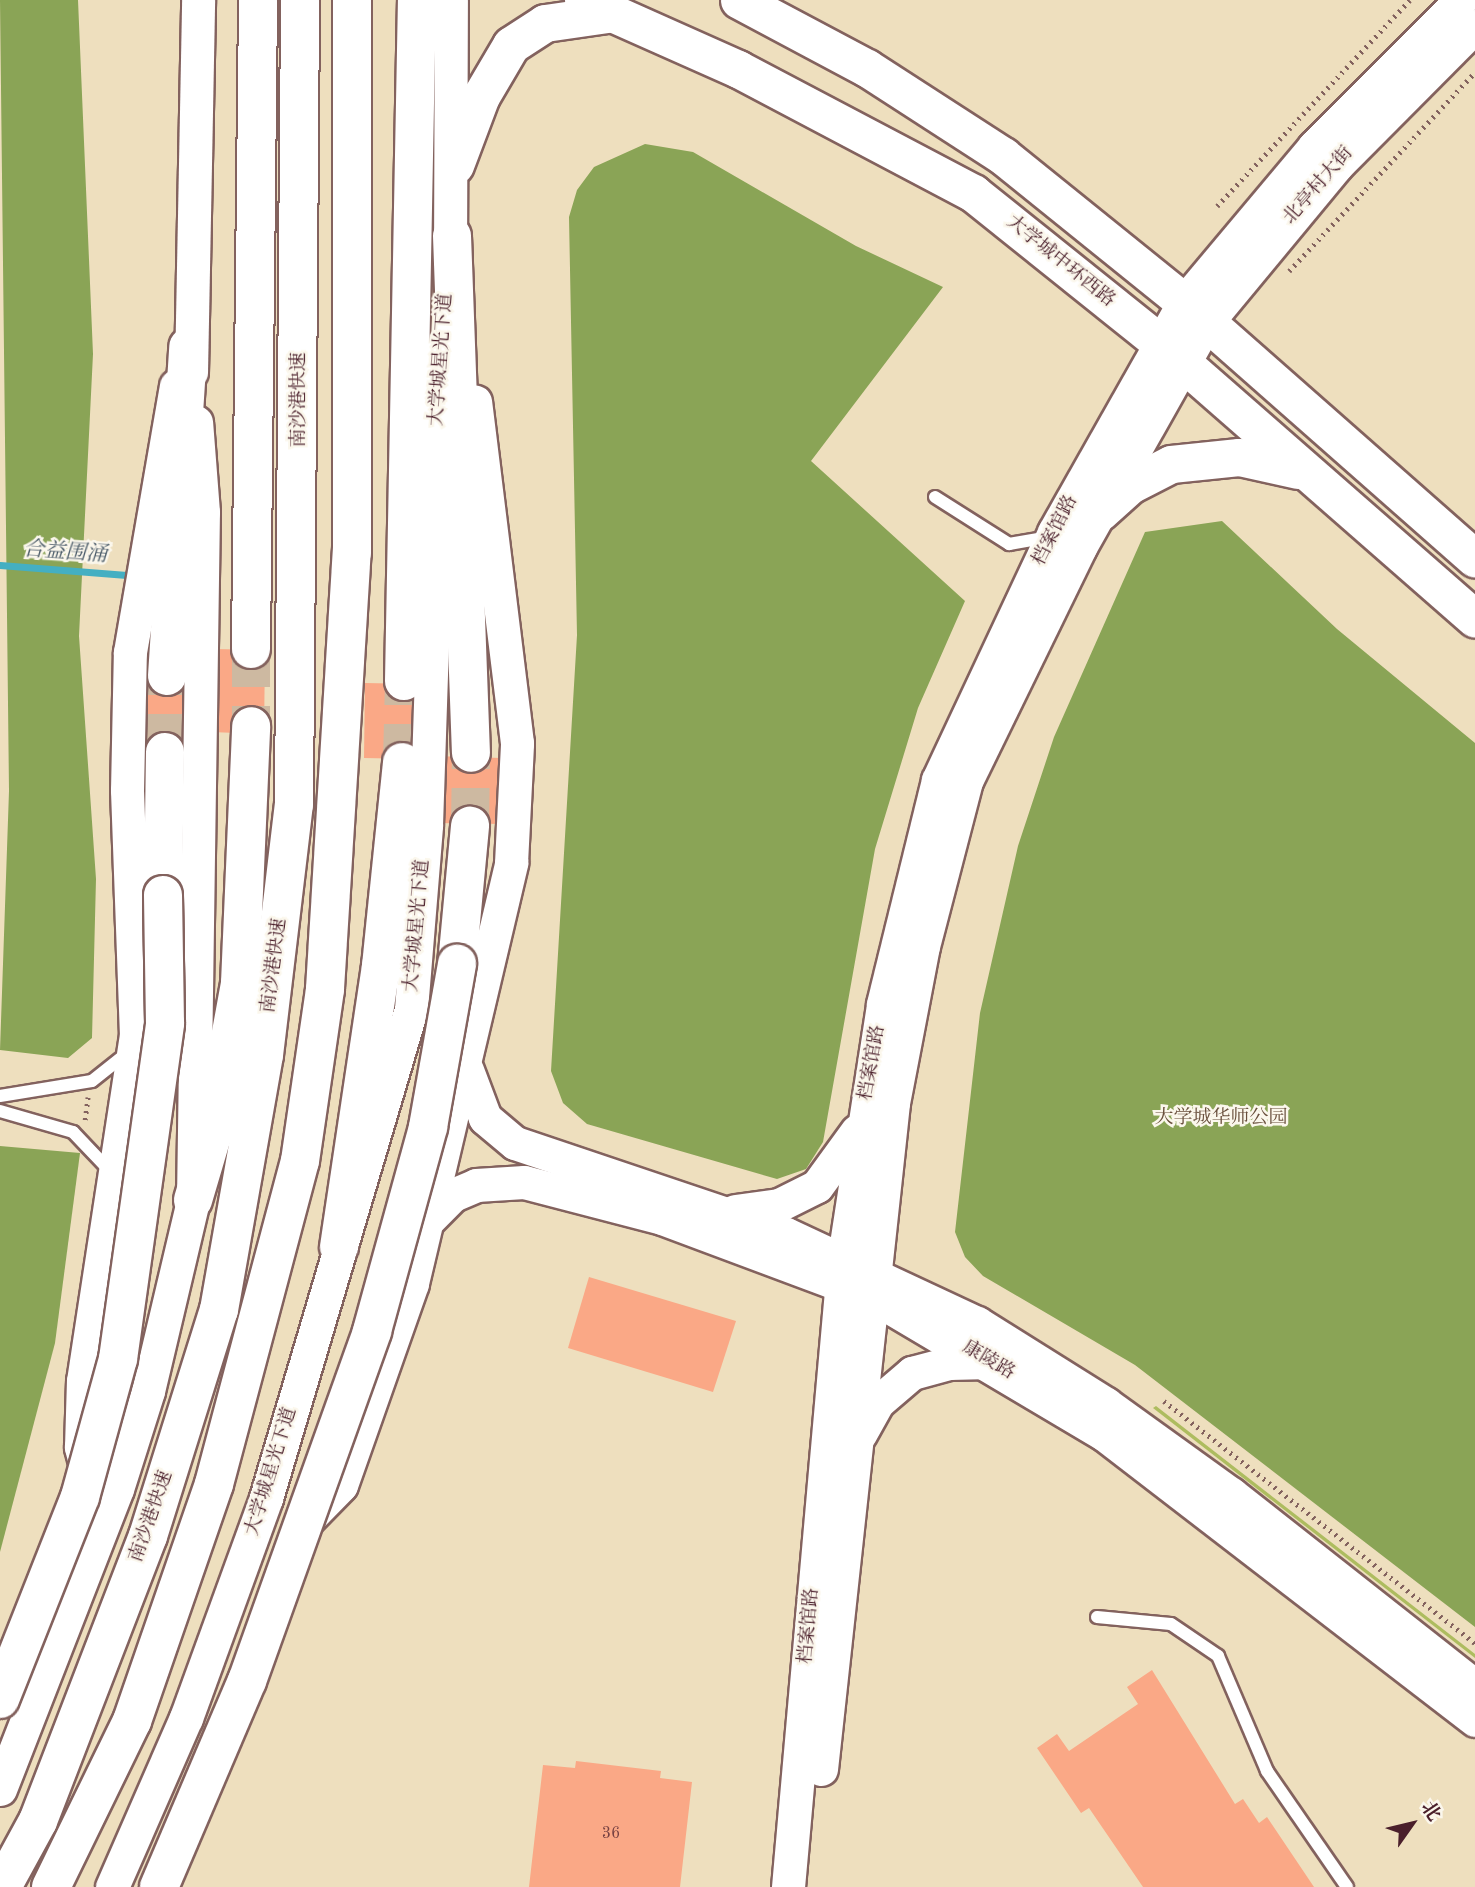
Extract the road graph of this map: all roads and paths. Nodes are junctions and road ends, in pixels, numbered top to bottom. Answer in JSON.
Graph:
{"nodes":[{"id":1,"x":198,"y":0,"type":"edge"},
{"id":2,"x":258,"y":0,"type":"edge"},
{"id":3,"x":300,"y":0,"type":"edge"},
{"id":4,"x":352,"y":0,"type":"edge"},
{"id":5,"x":417,"y":0,"type":"edge"},
{"id":6,"x":451,"y":0,"type":"edge"},
{"id":7,"x":739,"y":0,"type":"edge"},
{"id":8,"x":1410,"y":0,"type":"edge"},
{"id":9,"x":1461,"y":0,"type":"edge"},
{"id":10,"x":598,"y":6,"type":"edge"},
{"id":11,"x":1475,"y":26,"type":"edge"},
{"id":12,"x":1475,"y":72,"type":"edge"},
{"id":13,"x":455,"y":165,"type":"junction"},
{"id":14,"x":1217,"y":206,"type":"dead end"},
{"id":15,"x":452,"y":236,"type":"junction"},
{"id":16,"x":1289,"y":271,"type":"dead end"},
{"id":17,"x":1195,"y":312,"type":"junction"},
{"id":18,"x":188,"y":347,"type":"junction"},
{"id":19,"x":1171,"y":352,"type":"junction"},
{"id":20,"x":1302,"y":471,"type":"junction"},
{"id":21,"x":935,"y":497,"type":"dead end"},
{"id":22,"x":1100,"y":512,"type":"junction"},
{"id":23,"x":1052,"y":536,"type":"junction"},
{"id":24,"x":1475,"y":559,"type":"edge"},
{"id":25,"x":1475,"y":619,"type":"edge"},
{"id":26,"x":251,"y":649,"type":"tunnel mouth"},
{"id":27,"x":167,"y":676,"type":"tunnel mouth"},
{"id":28,"x":404,"y":681,"type":"tunnel mouth"},
{"id":29,"x":251,"y":726,"type":"tunnel mouth"},
{"id":30,"x":165,"y":752,"type":"tunnel mouth"},
{"id":31,"x":471,"y":753,"type":"tunnel mouth"},
{"id":32,"x":402,"y":762,"type":"tunnel mouth"},
{"id":33,"x":470,"y":826,"type":"tunnel mouth"},
{"id":34,"x":136,"y":1035,"type":"junction"},
{"id":35,"x":466,"y":1067,"type":"junction"},
{"id":36,"x":89,"y":1089,"type":"dead end"},
{"id":37,"x":0,"y":1096,"type":"edge"},
{"id":38,"x":0,"y":1111,"type":"edge"},
{"id":39,"x":864,"y":1116,"type":"junction"},
{"id":40,"x":85,"y":1127,"type":"dead end"},
{"id":41,"x":117,"y":1192,"type":"junction"},
{"id":42,"x":193,"y":1200,"type":"junction"},
{"id":43,"x":727,"y":1212,"type":"junction"},
{"id":44,"x":430,"y":1218,"type":"junction"},
{"id":45,"x":339,"y":1247,"type":"junction"},
{"id":46,"x":858,"y":1277,"type":"junction"},
{"id":47,"x":990,"y":1362,"type":"junction"},
{"id":48,"x":1164,"y":1401,"type":"dead end"},
{"id":49,"x":856,"y":1442,"type":"junction"},
{"id":50,"x":104,"y":1524,"type":"junction"},
{"id":51,"x":231,"y":1598,"type":"junction"},
{"id":52,"x":1097,"y":1617,"type":"dead end"},
{"id":53,"x":1475,"y":1643,"type":"edge"},
{"id":54,"x":1475,"y":1686,"type":"edge"},
{"id":55,"x":0,"y":1699,"type":"edge"},
{"id":56,"x":1475,"y":1720,"type":"edge"},
{"id":57,"x":0,"y":1788,"type":"edge"},
{"id":58,"x":2,"y":1887,"type":"edge"},
{"id":59,"x":51,"y":1887,"type":"edge"},
{"id":60,"x":113,"y":1887,"type":"edge"},
{"id":61,"x":159,"y":1887,"type":"edge"},
{"id":62,"x":788,"y":1887,"type":"edge"},
{"id":63,"x":811,"y":1887,"type":"edge"},
{"id":64,"x":1347,"y":1887,"type":"edge"}],
"edges":[{"from":1,"to":18,"type":"main road"},
{"from":2,"to":26,"type":"highway"},
{"from":3,"to":58,"type":"highway","name":"南沙港快速"},
{"from":4,"to":59,"type":"highway"},
{"from":5,"to":28,"type":"highway"},
{"from":6,"to":13,"type":"main road","name":"大学城星光下道"},
{"from":7,"to":17,"type":"main road"},
{"from":8,"to":14,"type":"path"},
{"from":9,"to":17,"type":"main road","name":"北亭村大街"},
{"from":10,"to":13,"type":"main road"},
{"from":10,"to":19,"type":"main road","name":"大学城中环西路"},
{"from":11,"to":17,"type":"main road","name":"北亭村大街"},
{"from":12,"to":16,"type":"path"},
{"from":13,"to":15,"type":"main road","name":"大学城星光下道"},
{"from":15,"to":31,"type":"highway"},
{"from":15,"to":35,"type":"main road"},
{"from":15,"to":45,"type":"main road","name":"大学城星光下道"},
{"from":17,"to":19,"type":"main road","name":"北亭村大街"},
{"from":17,"to":24,"type":"main road"},
{"from":18,"to":27,"type":"highway"},
{"from":18,"to":34,"type":"main road"},
{"from":18,"to":42,"type":"main road"},
{"from":19,"to":20,"type":"main road","name":"大学城中环西路"},
{"from":19,"to":22,"type":"main road","name":"档案馆路"},
{"from":19,"to":23,"type":"main road","name":"档案馆路"},
{"from":20,"to":22,"type":"main road"},
{"from":20,"to":25,"type":"main road","name":"大学城中环西路"},
{"from":21,"to":23,"type":"lane"},
{"from":22,"to":46,"type":"main road","name":"档案馆路"},
{"from":23,"to":39,"type":"main road","name":"档案馆路"},
{"from":29,"to":42,"type":"highway"},
{"from":30,"to":55,"type":"highway","bridge":true},
{"from":32,"to":45,"type":"highway"},
{"from":33,"to":61,"type":"highway","bridge":true},
{"from":34,"to":37,"type":"lane"},
{"from":34,"to":41,"type":"main road"},
{"from":35,"to":43,"type":"main road","name":"康陵路"},
{"from":35,"to":44,"type":"main road"},
{"from":36,"to":40,"type":"path"},
{"from":38,"to":41,"type":"lane"},
{"from":39,"to":43,"type":"main road"},
{"from":39,"to":46,"type":"main road","name":"档案馆路"},
{"from":41,"to":50,"type":"main road"},
{"from":42,"to":50,"type":"main road"},
{"from":43,"to":46,"type":"main road","name":"康陵路"},
{"from":44,"to":46,"type":"main road","name":"康陵路"},
{"from":44,"to":51,"type":"main road"},
{"from":45,"to":51,"type":"main road","name":"大学城星光下道"},
{"from":46,"to":47,"type":"main road","name":"康陵路"},
{"from":46,"to":49,"type":"main road","name":"档案馆路"},
{"from":46,"to":54,"type":"main road","name":"康陵路"},
{"from":46,"to":62,"type":"main road","name":"档案馆路"},
{"from":47,"to":49,"type":"main road"},
{"from":47,"to":56,"type":"main road","name":"康陵路"},
{"from":48,"to":53,"type":"path"},
{"from":49,"to":63,"type":"main road","name":"档案馆路"},
{"from":50,"to":57,"type":"main road"},
{"from":51,"to":60,"type":"main road","name":"大学城星光下道"},
{"from":52,"to":64,"type":"lane"}]}
